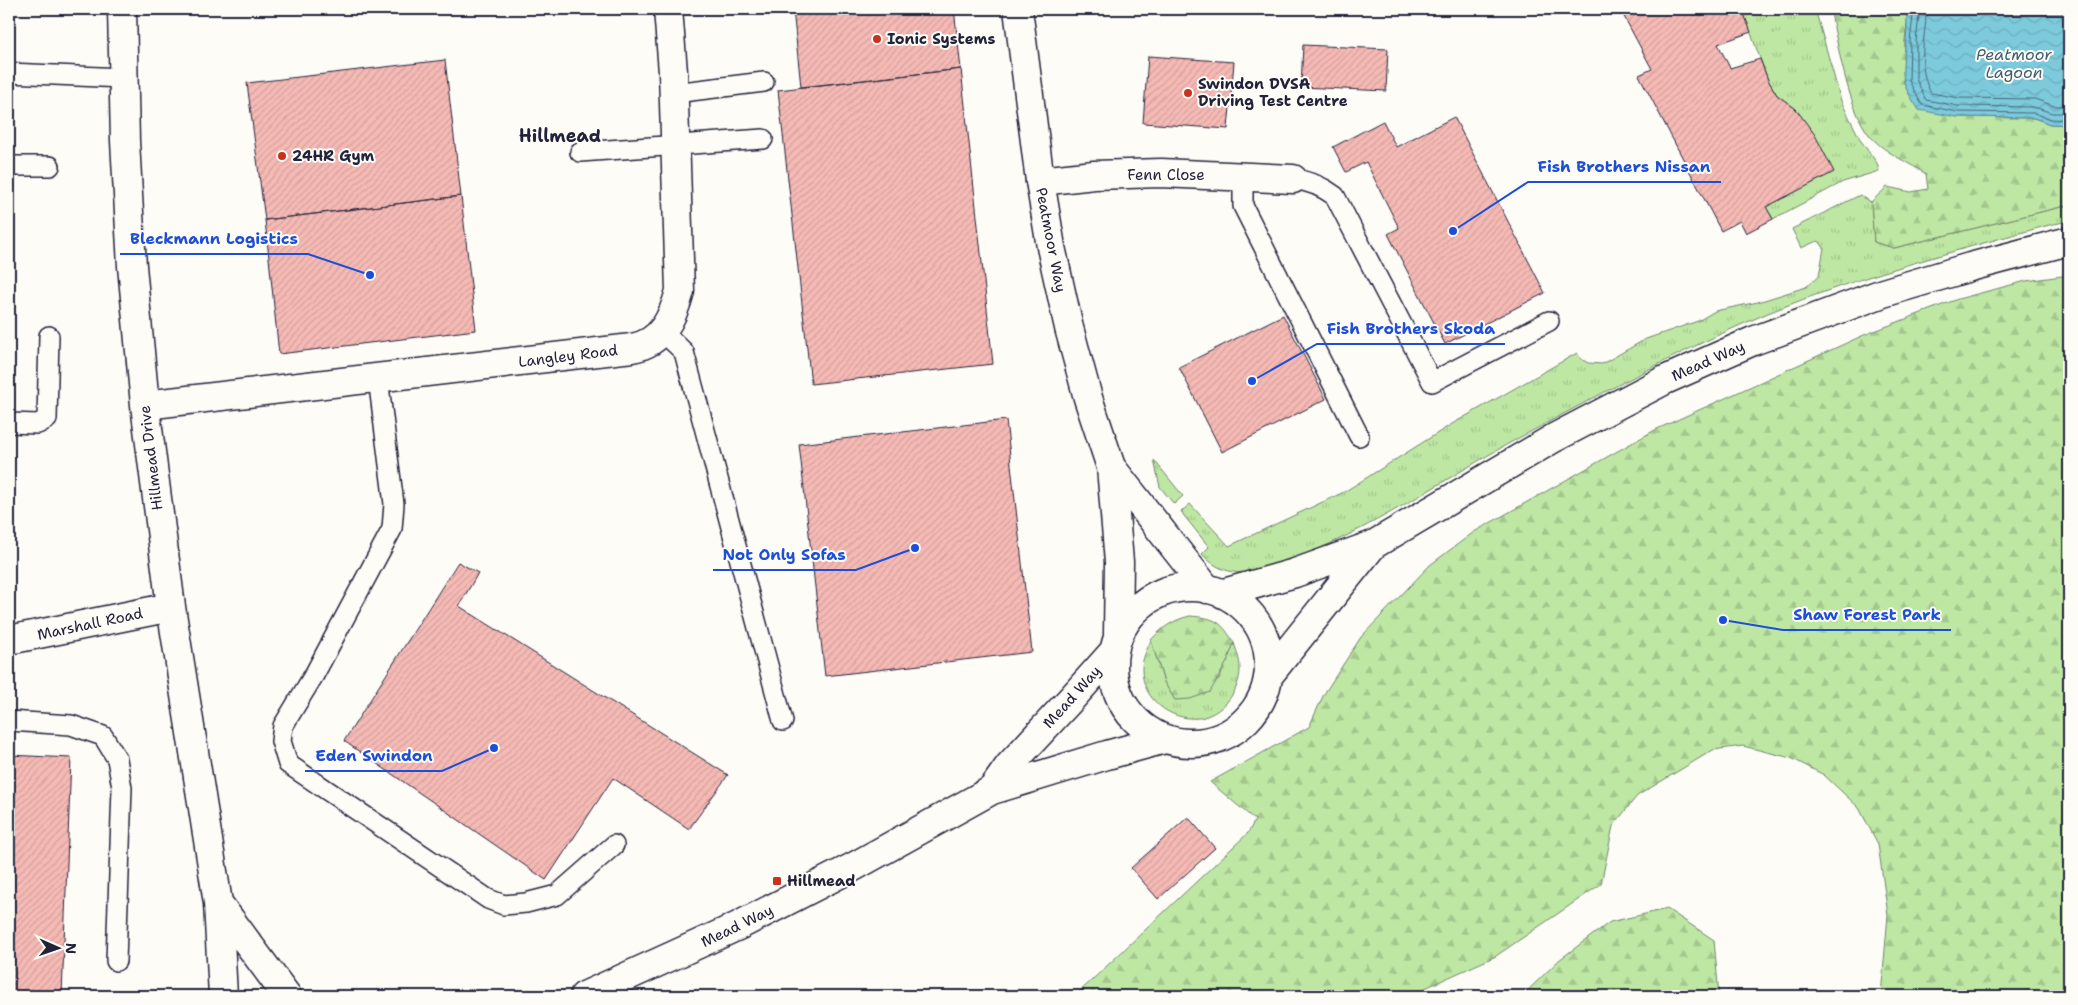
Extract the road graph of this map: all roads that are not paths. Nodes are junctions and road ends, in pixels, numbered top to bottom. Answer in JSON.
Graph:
{"nodes":[{"id":1,"x":122,"y":9,"type":"edge"},
{"id":2,"x":668,"y":9,"type":"edge"},
{"id":3,"x":1018,"y":9,"type":"edge"},
{"id":4,"x":9,"y":73,"type":"edge"},
{"id":5,"x":123,"y":78,"type":"junction"},
{"id":6,"x":764,"y":82,"type":"dead end"},
{"id":7,"x":674,"y":93,"type":"junction"},
{"id":8,"x":763,"y":140,"type":"dead end"},
{"id":9,"x":675,"y":146,"type":"junction"},
{"id":10,"x":580,"y":152,"type":"dead end"},
{"id":11,"x":9,"y":166,"type":"edge"},
{"id":12,"x":50,"y":166,"type":"dead end"},
{"id":13,"x":1243,"y":176,"type":"junction"},
{"id":14,"x":1293,"y":179,"type":"joint"},
{"id":15,"x":1040,"y":181,"type":"junction"},
{"id":16,"x":2069,"y":241,"type":"edge"},
{"id":17,"x":1549,"y":321,"type":"dead end"},
{"id":18,"x":662,"y":332,"type":"junction"},
{"id":19,"x":49,"y":336,"type":"dead end"},
{"id":20,"x":378,"y":378,"type":"junction"},
{"id":21,"x":145,"y":406,"type":"junction"},
{"id":22,"x":9,"y":423,"type":"edge"},
{"id":23,"x":1360,"y":436,"type":"dead end"},
{"id":24,"x":1111,"y":467,"type":"junction"},
{"id":25,"x":1373,"y":545,"type":"junction"},
{"id":26,"x":1216,"y":591,"type":"junction"},
{"id":27,"x":170,"y":607,"type":"junction"},
{"id":28,"x":9,"y":640,"type":"edge"},
{"id":29,"x":1116,"y":642,"type":"junction"},
{"id":30,"x":1269,"y":675,"type":"junction"},
{"id":31,"x":9,"y":721,"type":"edge"},
{"id":32,"x":783,"y":721,"type":"dead end"},
{"id":33,"x":1165,"y":739,"type":"junction"},
{"id":34,"x":992,"y":790,"type":"junction"},
{"id":35,"x":614,"y":845,"type":"dead end"},
{"id":36,"x":218,"y":904,"type":"junction"},
{"id":37,"x":116,"y":961,"type":"dead end"},
{"id":38,"x":223,"y":996,"type":"edge"},
{"id":39,"x":286,"y":996,"type":"edge"},
{"id":40,"x":584,"y":996,"type":"edge"}],
"edges":[{"from":1,"to":5,"type":"main road","name":"Hillmead Drive"},
{"from":2,"to":7,"type":"main road","name":"Langley Road"},
{"from":3,"to":15,"type":"main road","name":"Peatmoor Way"},
{"from":4,"to":5,"type":"lane"},
{"from":5,"to":21,"type":"main road","name":"Hillmead Drive"},
{"from":6,"to":7,"type":"lane"},
{"from":7,"to":9,"type":"main road","name":"Langley Road"},
{"from":8,"to":9,"type":"lane"},
{"from":9,"to":10,"type":"lane"},
{"from":9,"to":18,"type":"main road","name":"Langley Road"},
{"from":11,"to":12,"type":"lane"},
{"from":13,"to":14,"type":"main road","name":"Fenn Close"},
{"from":13,"to":15,"type":"main road","name":"Fenn Close"},
{"from":13,"to":23,"type":"lane"},
{"from":14,"to":17,"type":"lane"},
{"from":15,"to":24,"type":"main road","name":"Peatmoor Way"},
{"from":16,"to":25,"type":"main road","name":"Mead Way"},
{"from":18,"to":20,"type":"main road","name":"Langley Road"},
{"from":18,"to":32,"type":"lane"},
{"from":19,"to":22,"type":"lane"},
{"from":20,"to":21,"type":"main road","name":"Langley Road"},
{"from":20,"to":35,"type":"lane"},
{"from":21,"to":27,"type":"main road","name":"Hillmead Drive"},
{"from":24,"to":26,"type":"main road","name":"Peatmoor Way"},
{"from":24,"to":29,"type":"main road","name":"Peatmoor Way"},
{"from":25,"to":26,"type":"main road","name":"Mead Way"},
{"from":25,"to":30,"type":"main road","name":"Mead Way"},
{"from":26,"to":29,"type":"main road"},
{"from":26,"to":30,"type":"main road"},
{"from":27,"to":28,"type":"main road","name":"Marshall Road"},
{"from":27,"to":36,"type":"main road","name":"Hillmead Drive"},
{"from":29,"to":33,"type":"main road"},
{"from":29,"to":34,"type":"main road","name":"Mead Way"},
{"from":30,"to":33,"type":"main road"},
{"from":31,"to":37,"type":"lane"},
{"from":33,"to":34,"type":"main road","name":"Mead Way"},
{"from":34,"to":40,"type":"main road","name":"Mead Way"},
{"from":36,"to":38,"type":"main road","name":"Hillmead Drive"},
{"from":36,"to":39,"type":"main road","name":"Hillmead Drive"}]}
